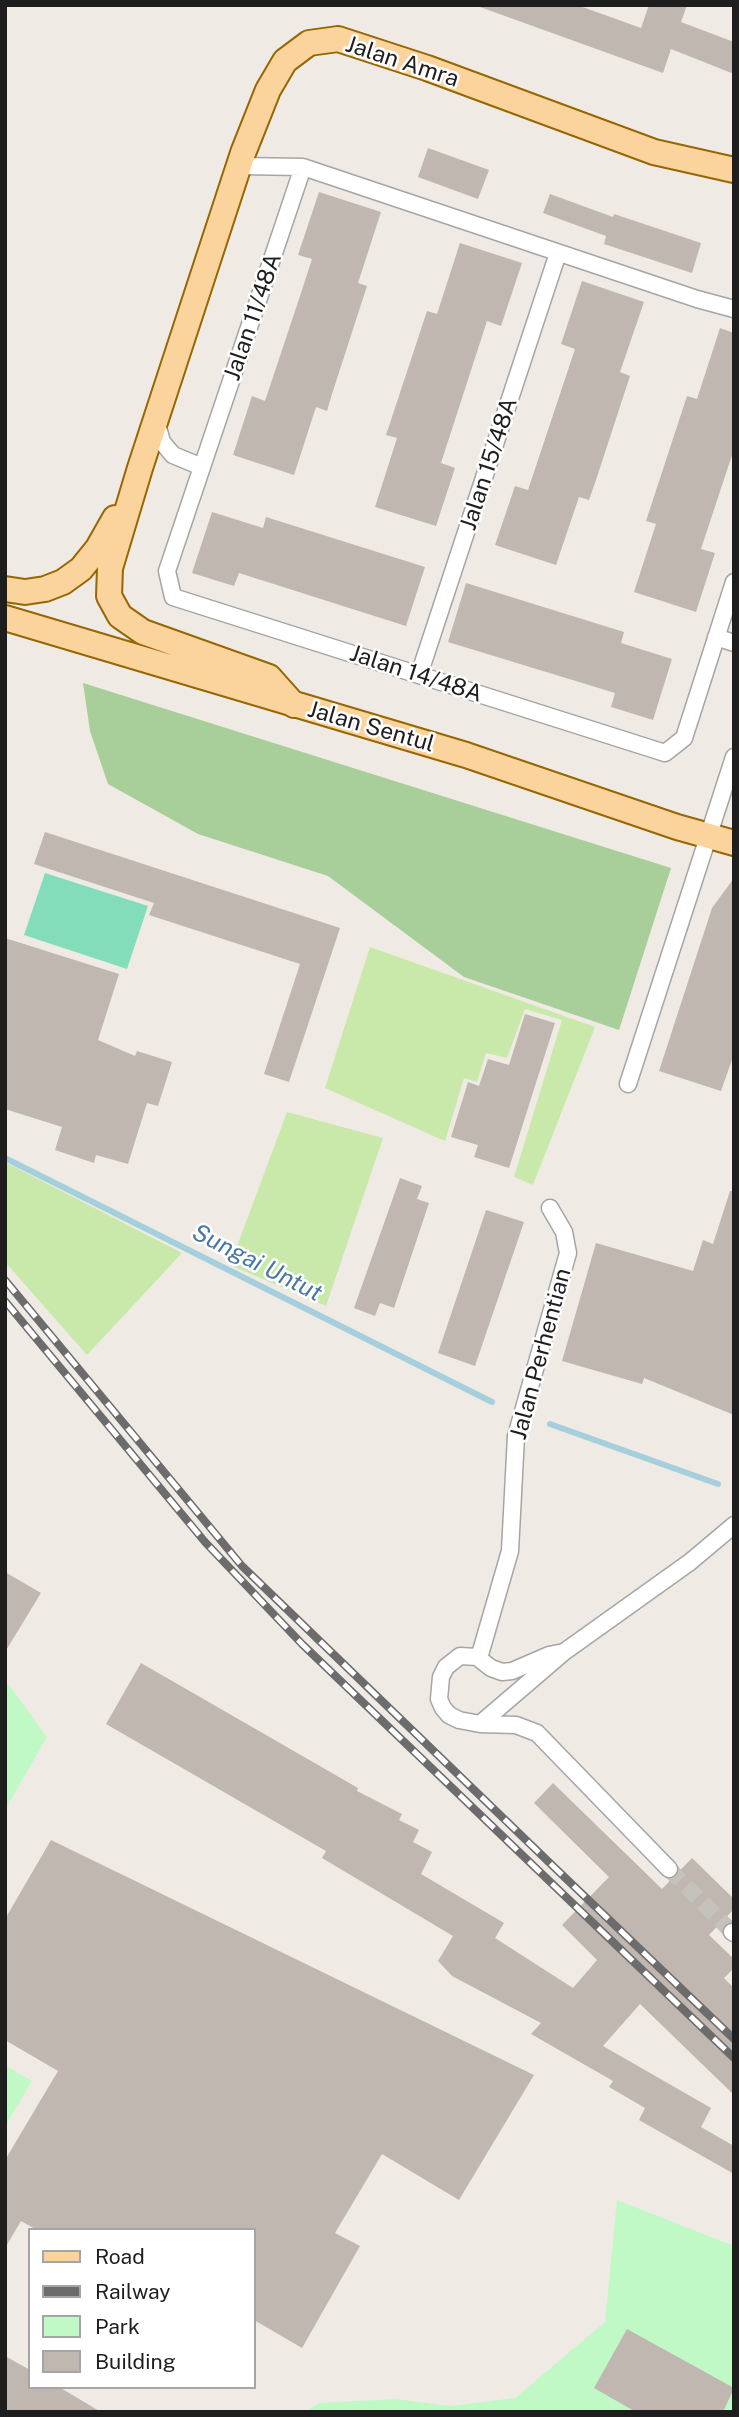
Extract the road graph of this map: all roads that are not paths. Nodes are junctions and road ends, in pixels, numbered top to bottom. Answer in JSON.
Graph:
{"nodes":[{"id":1,"x":239,"y":166,"type":"junction"},
{"id":2,"x":303,"y":167,"type":"junction"},
{"id":3,"x":734,"y":170,"type":"edge"},
{"id":4,"x":558,"y":253,"type":"junction"},
{"id":5,"x":734,"y":309,"type":"edge"},
{"id":6,"x":156,"y":419,"type":"junction"},
{"id":7,"x":202,"y":467,"type":"junction"},
{"id":8,"x":140,"y":468,"type":"junction"},
{"id":9,"x":734,"y":582,"type":"edge"},
{"id":10,"x":5,"y":589,"type":"edge"},
{"id":11,"x":5,"y":618,"type":"edge"},
{"id":12,"x":716,"y":637,"type":"junction"},
{"id":13,"x":734,"y":643,"type":"edge"},
{"id":14,"x":419,"y":675,"type":"junction"},
{"id":15,"x":294,"y":705,"type":"junction"},
{"id":16,"x":734,"y":757,"type":"edge"},
{"id":17,"x":708,"y":836,"type":"junction"},
{"id":18,"x":734,"y":843,"type":"edge"},
{"id":19,"x":628,"y":1084,"type":"dead end"},
{"id":20,"x":550,"y":1208,"type":"dead end"},
{"id":21,"x":734,"y":1525,"type":"edge"},
{"id":22,"x":564,"y":1652,"type":"junction"},
{"id":23,"x":475,"y":1657,"type":"junction"},
{"id":24,"x":480,"y":1724,"type":"junction"},
{"id":25,"x":670,"y":1869,"type":"tunnel mouth"}],
"edges":[{"from":1,"to":2,"type":"street"},
{"from":1,"to":3,"type":"main road","name":"Jalan Amra"},
{"from":1,"to":6,"type":"main road","name":"Jalan Amra"},
{"from":2,"to":4,"type":"street"},
{"from":2,"to":7,"type":"street","name":"Jalan 11/48A"},
{"from":4,"to":5,"type":"street"},
{"from":4,"to":14,"type":"street","name":"Jalan 15/48A"},
{"from":6,"to":7,"type":"street"},
{"from":6,"to":8,"type":"main road","name":"Jalan Amra"},
{"from":7,"to":14,"type":"street","name":"Jalan 14/48A"},
{"from":8,"to":10,"type":"main road"},
{"from":8,"to":15,"type":"main road"},
{"from":9,"to":12,"type":"street"},
{"from":11,"to":15,"type":"main road","name":"Jalan Sentul"},
{"from":12,"to":13,"type":"street"},
{"from":12,"to":14,"type":"street","name":"Jalan 14/48A"},
{"from":15,"to":17,"type":"main road","name":"Jalan Sentul"},
{"from":16,"to":17,"type":"street"},
{"from":17,"to":18,"type":"main road","name":"Jalan Sentul"},
{"from":17,"to":19,"type":"street"},
{"from":20,"to":23,"type":"street","name":"Jalan Perhentian"},
{"from":21,"to":22,"type":"street"},
{"from":22,"to":23,"type":"street"},
{"from":22,"to":24,"type":"street"},
{"from":23,"to":24,"type":"street"},
{"from":24,"to":25,"type":"street"}]}
